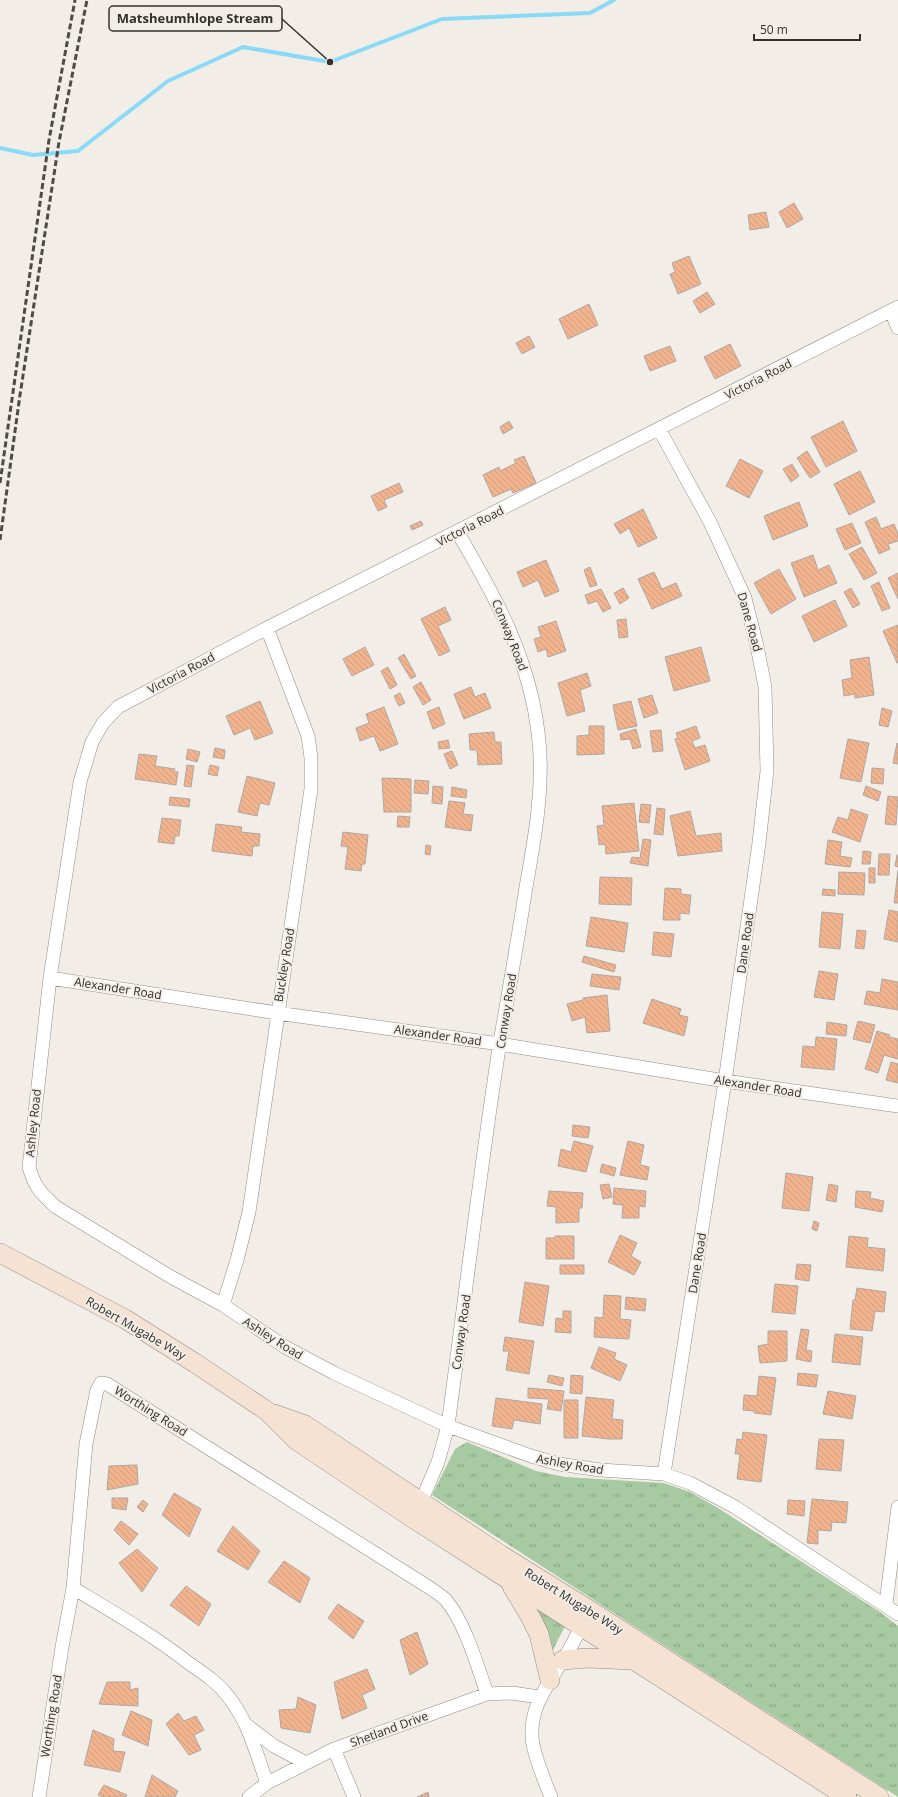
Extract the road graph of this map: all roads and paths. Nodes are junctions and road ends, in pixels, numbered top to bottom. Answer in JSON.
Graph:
{"nodes":[{"id":1,"x":895,"y":309,"type":"edge"},
{"id":2,"x":898,"y":328,"type":"edge"},
{"id":3,"x":659,"y":429,"type":"junction"},
{"id":4,"x":458,"y":532,"type":"junction"},
{"id":5,"x":267,"y":628,"type":"junction"},
{"id":6,"x":80,"y":782,"type":"joint"},
{"id":7,"x":50,"y":978,"type":"junction"},
{"id":8,"x":277,"y":1013,"type":"junction"},
{"id":9,"x":500,"y":1044,"type":"junction"},
{"id":10,"x":725,"y":1081,"type":"junction"},
{"id":11,"x":898,"y":1106,"type":"edge"},
{"id":12,"x":0,"y":1253,"type":"edge"},
{"id":13,"x":223,"y":1305,"type":"junction"},
{"id":14,"x":267,"y":1411,"type":"junction"},
{"id":15,"x":448,"y":1426,"type":"junction"},
{"id":16,"x":664,"y":1474,"type":"junction"},
{"id":17,"x":421,"y":1502,"type":"junction"},
{"id":18,"x":898,"y":1507,"type":"edge"},
{"id":19,"x":509,"y":1581,"type":"junction"},
{"id":20,"x":73,"y":1588,"type":"junction"},
{"id":21,"x":553,"y":1588,"type":"junction"},
{"id":22,"x":886,"y":1604,"type":"junction"},
{"id":23,"x":898,"y":1614,"type":"edge"},
{"id":24,"x":582,"y":1626,"type":"junction"},
{"id":25,"x":638,"y":1652,"type":"junction"},
{"id":26,"x":563,"y":1660,"type":"junction"},
{"id":27,"x":550,"y":1680,"type":"junction"},
{"id":28,"x":487,"y":1694,"type":"junction"},
{"id":29,"x":539,"y":1697,"type":"junction"},
{"id":30,"x":245,"y":1724,"type":"junction"},
{"id":31,"x":334,"y":1749,"type":"junction"},
{"id":32,"x":306,"y":1763,"type":"junction"},
{"id":33,"x":267,"y":1783,"type":"junction"},
{"id":34,"x":39,"y":1797,"type":"edge"},
{"id":35,"x":249,"y":1797,"type":"edge"},
{"id":36,"x":354,"y":1797,"type":"edge"},
{"id":37,"x":551,"y":1797,"type":"edge"},
{"id":38,"x":847,"y":1797,"type":"edge"},
{"id":39,"x":879,"y":1797,"type":"edge"}],
"edges":[{"from":1,"to":2,"type":"street"},
{"from":1,"to":3,"type":"street","name":"Victoria Road"},
{"from":3,"to":4,"type":"street","name":"Victoria Road"},
{"from":3,"to":10,"type":"street","name":"Dane Road"},
{"from":4,"to":5,"type":"street","name":"Victoria Road"},
{"from":4,"to":9,"type":"street","name":"Conway Road"},
{"from":5,"to":6,"type":"street","name":"Victoria Road"},
{"from":5,"to":8,"type":"street","name":"Buckley Road"},
{"from":6,"to":7,"type":"street","name":"Ashley Road"},
{"from":7,"to":8,"type":"street","name":"Alexander Road"},
{"from":7,"to":13,"type":"street","name":"Ashley Road"},
{"from":8,"to":9,"type":"street","name":"Alexander Road"},
{"from":8,"to":13,"type":"street","name":"Buckley Road"},
{"from":9,"to":10,"type":"street","name":"Alexander Road"},
{"from":9,"to":15,"type":"street","name":"Conway Road"},
{"from":10,"to":11,"type":"street","name":"Alexander Road"},
{"from":10,"to":16,"type":"street","name":"Dane Road"},
{"from":12,"to":14,"type":"main road","name":"Robert Mugabe Way"},
{"from":13,"to":15,"type":"street","name":"Ashley Road"},
{"from":14,"to":17,"type":"main road","name":"Robert Mugabe Way"},
{"from":14,"to":19,"type":"main road","name":"Robert Mugabe Way"},
{"from":15,"to":16,"type":"street","name":"Ashley Road"},
{"from":15,"to":17,"type":"street","name":"Conway Road"},
{"from":16,"to":22,"type":"street","name":"Ashley Road"},
{"from":17,"to":21,"type":"main road","name":"Robert Mugabe Way"},
{"from":18,"to":22,"type":"street"},
{"from":19,"to":24,"type":"main road","name":"Robert Mugabe Way"},
{"from":19,"to":27,"type":"main road"},
{"from":20,"to":28,"type":"street","name":"Worthing Road"},
{"from":20,"to":30,"type":"street"},
{"from":20,"to":34,"type":"street","name":"Worthing Road"},
{"from":21,"to":24,"type":"street"},
{"from":21,"to":25,"type":"main road","name":"Robert Mugabe Way"},
{"from":22,"to":23,"type":"street","name":"Ashley Road"},
{"from":24,"to":25,"type":"main road","name":"Robert Mugabe Way"},
{"from":24,"to":26,"type":"street"},
{"from":25,"to":26,"type":"main road"},
{"from":25,"to":38,"type":"main road","name":"Robert Mugabe Way"},
{"from":25,"to":39,"type":"main road","name":"Robert Mugabe Way"},
{"from":26,"to":27,"type":"street"},
{"from":27,"to":29,"type":"street"},
{"from":28,"to":29,"type":"street","name":"Shetland Drive"},
{"from":28,"to":31,"type":"street","name":"Shetland Drive"},
{"from":29,"to":37,"type":"street"},
{"from":30,"to":32,"type":"street"},
{"from":30,"to":33,"type":"street"},
{"from":31,"to":32,"type":"street","name":"Shetland Drive"},
{"from":31,"to":36,"type":"street"},
{"from":32,"to":33,"type":"street","name":"Shetland Drive"},
{"from":33,"to":35,"type":"street","name":"Shetland Drive"}]}
